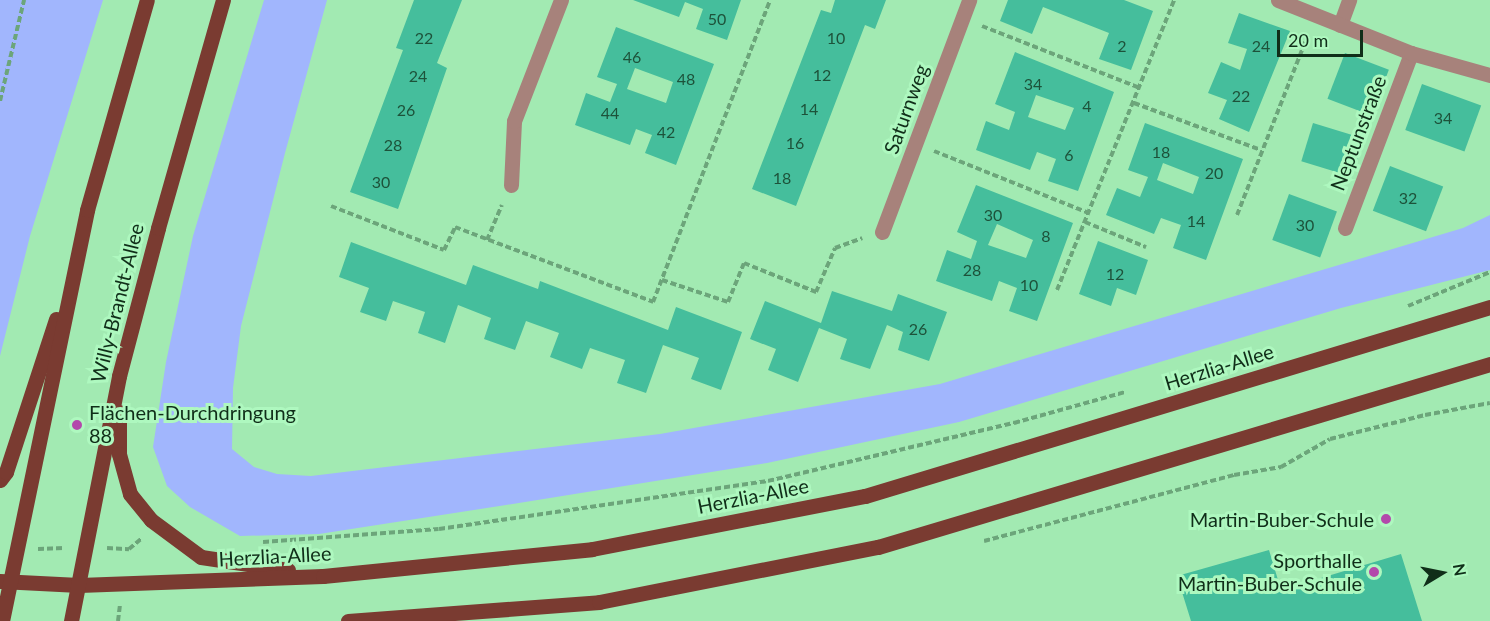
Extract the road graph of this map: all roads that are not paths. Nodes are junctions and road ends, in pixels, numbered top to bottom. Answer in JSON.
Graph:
{"nodes":[{"id":1,"x":147,"y":0,"type":"edge"},
{"id":2,"x":223,"y":0,"type":"edge"},
{"id":3,"x":561,"y":0,"type":"edge"},
{"id":4,"x":969,"y":0,"type":"edge"},
{"id":5,"x":1278,"y":0,"type":"edge"},
{"id":6,"x":1349,"y":0,"type":"edge"},
{"id":7,"x":1340,"y":25,"type":"junction"},
{"id":8,"x":1411,"y":54,"type":"junction"},
{"id":9,"x":1490,"y":75,"type":"edge"},
{"id":10,"x":511,"y":185,"type":"road end"},
{"id":11,"x":1345,"y":228,"type":"dead end"},
{"id":12,"x":882,"y":232,"type":"road end"},
{"id":13,"x":78,"y":251,"type":"junction"},
{"id":14,"x":1490,"y":308,"type":"edge"},
{"id":15,"x":1490,"y":364,"type":"edge"},
{"id":16,"x":119,"y":376,"type":"junction"},
{"id":17,"x":0,"y":480,"type":"edge"},
{"id":18,"x":323,"y":576,"type":"junction"},
{"id":19,"x":5,"y":581,"type":"edge"},
{"id":20,"x":79,"y":585,"type":"junction"},
{"id":21,"x":2,"y":621,"type":"edge"},
{"id":22,"x":71,"y":621,"type":"edge"},
{"id":23,"x":348,"y":621,"type":"edge"}],
"edges":[{"from":1,"to":13,"type":"main road"},
{"from":2,"to":16,"type":"main road","name":"Willy-Brandt-Allee"},
{"from":3,"to":10,"type":"street"},
{"from":4,"to":12,"type":"street","name":"Saturnweg"},
{"from":5,"to":7,"type":"street"},
{"from":6,"to":7,"type":"street"},
{"from":7,"to":8,"type":"street"},
{"from":8,"to":9,"type":"street"},
{"from":8,"to":11,"type":"street","name":"Neptunstraße"},
{"from":13,"to":17,"type":"main road"},
{"from":13,"to":19,"type":"main road"},
{"from":14,"to":18,"type":"main road","name":"Herzlia-Allee"},
{"from":15,"to":23,"type":"main road"},
{"from":16,"to":18,"type":"main road"},
{"from":16,"to":20,"type":"main road","name":"Willy-Brandt-Allee"},
{"from":18,"to":20,"type":"main road","name":"Herzlia-Allee"},
{"from":19,"to":20,"type":"main road","name":"Herzlia-Allee"},
{"from":19,"to":21,"type":"main road"},
{"from":20,"to":22,"type":"main road","name":"Willy-Brandt-Allee"}]}
